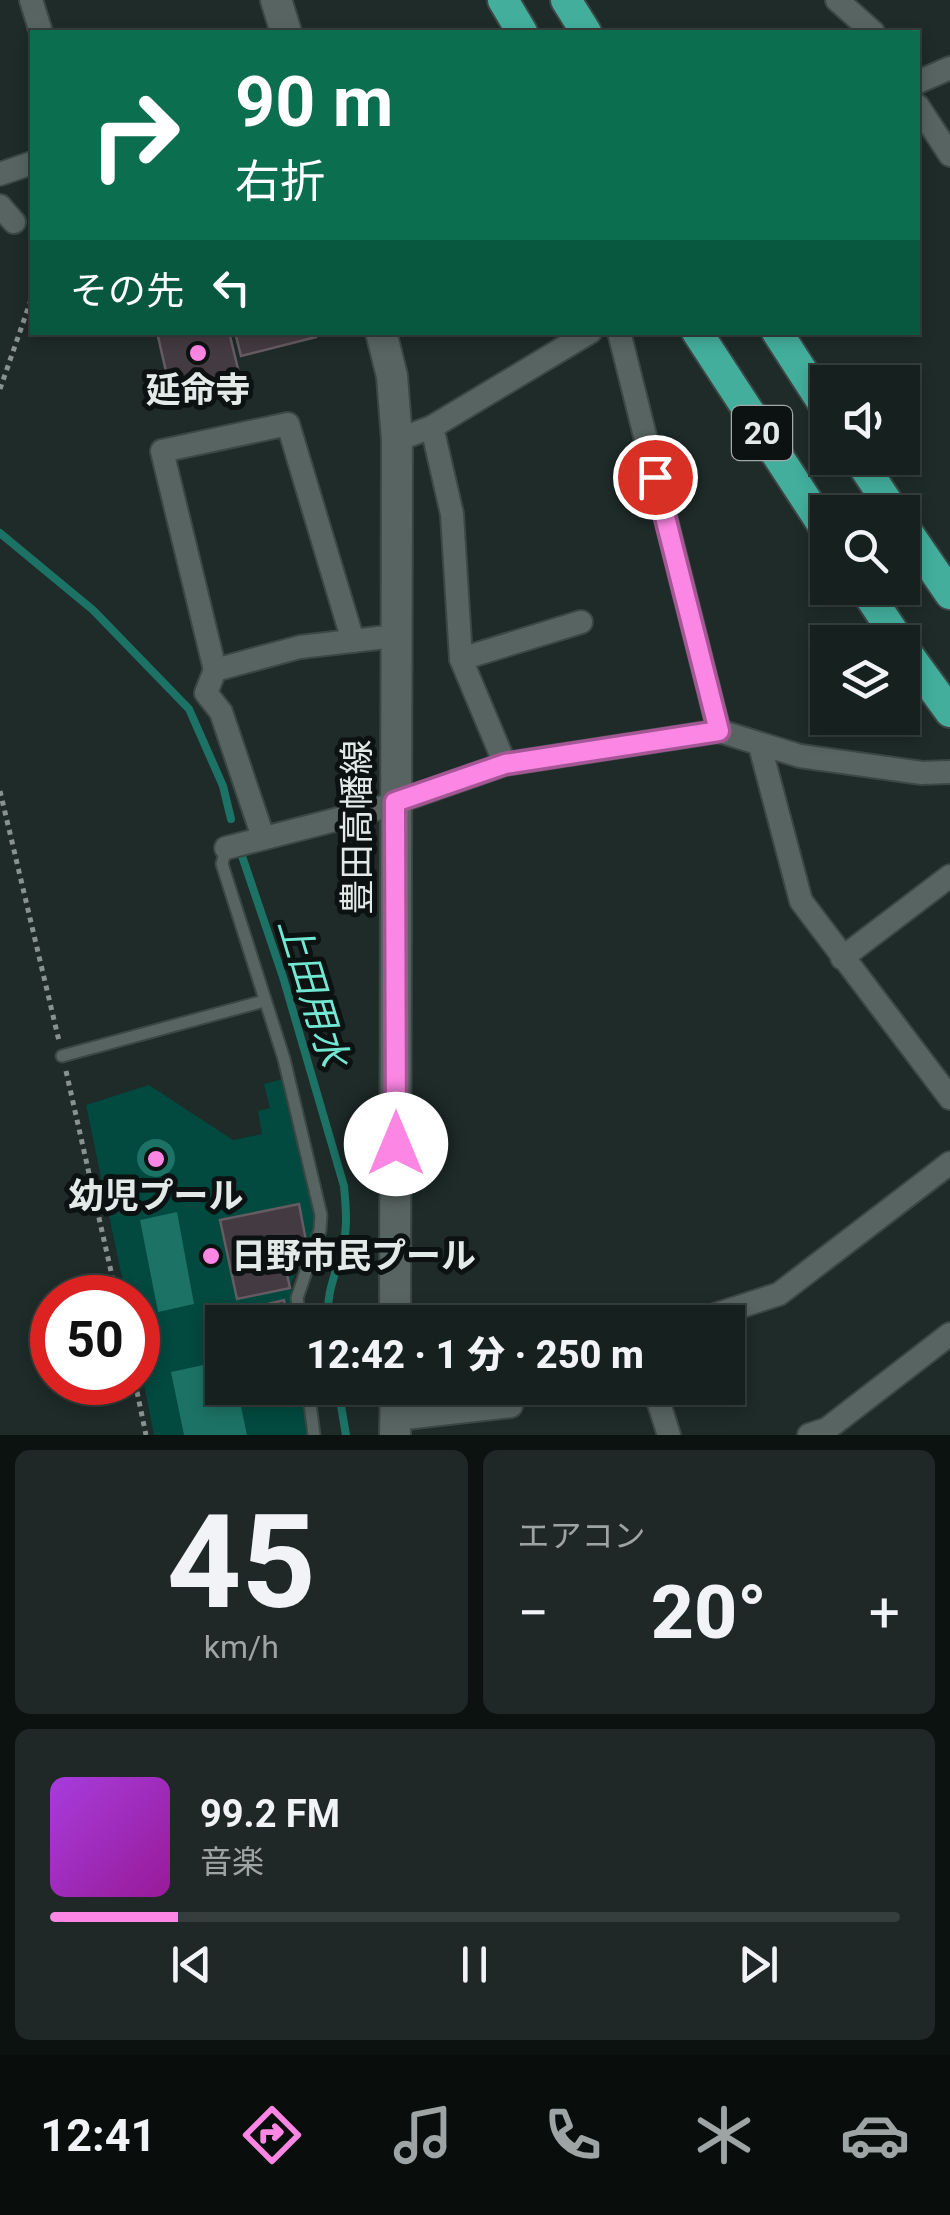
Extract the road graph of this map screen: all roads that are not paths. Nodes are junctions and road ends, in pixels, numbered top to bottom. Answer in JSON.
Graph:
{"nodes":[{"id":1,"x":32,"y":0,"type":"edge"},
{"id":2,"x":276,"y":0,"type":"edge"},
{"id":3,"x":503,"y":0,"type":"edge"},
{"id":4,"x":566,"y":0,"type":"edge"},
{"id":5,"x":837,"y":0,"type":"edge"},
{"id":6,"x":40,"y":30,"type":"edge"},
{"id":7,"x":285,"y":30,"type":"edge"},
{"id":8,"x":521,"y":30,"type":"edge"},
{"id":9,"x":585,"y":30,"type":"edge"},
{"id":10,"x":871,"y":30,"type":"edge"},
{"id":11,"x":950,"y":68,"type":"edge"},
{"id":12,"x":920,"y":81,"type":"edge"},
{"id":13,"x":920,"y":109,"type":"edge"},
{"id":14,"x":950,"y":155,"type":"edge"},
{"id":15,"x":30,"y":164,"type":"edge"},
{"id":16,"x":0,"y":174,"type":"edge"},
{"id":17,"x":382,"y":335,"type":"edge"},
{"id":18,"x":585,"y":335,"type":"edge"},
{"id":19,"x":620,"y":335,"type":"edge"},
{"id":20,"x":699,"y":335,"type":"edge"},
{"id":21,"x":779,"y":335,"type":"edge"},
{"id":22,"x":810,"y":382,"type":"edge"},
{"id":23,"x":432,"y":427,"type":"junction"},
{"id":24,"x":396,"y":440,"type":"junction"},
{"id":25,"x":810,"y":505,"type":"edge"},
{"id":26,"x":920,"y":550,"type":"edge"},
{"id":27,"x":950,"y":594,"type":"edge"},
{"id":28,"x":581,"y":622,"type":"dead end"},
{"id":29,"x":394,"y":636,"type":"junction"},
{"id":30,"x":353,"y":641,"type":"junction"},
{"id":31,"x":461,"y":660,"type":"junction"},
{"id":32,"x":215,"y":670,"type":"junction"},
{"id":33,"x":920,"y":670,"type":"edge"},
{"id":34,"x":950,"y":712,"type":"edge"},
{"id":35,"x":719,"y":731,"type":"junction"},
{"id":36,"x":760,"y":746,"type":"junction"},
{"id":37,"x":505,"y":764,"type":"junction"},
{"id":38,"x":950,"y":772,"type":"edge"},
{"id":39,"x":395,"y":802,"type":"junction"},
{"id":40,"x":263,"y":838,"type":"junction"},
{"id":41,"x":226,"y":848,"type":"joint"},
{"id":42,"x":950,"y":876,"type":"edge"},
{"id":43,"x":842,"y":958,"type":"junction"},
{"id":44,"x":264,"y":1001,"type":"junction"},
{"id":45,"x":62,"y":1056,"type":"dead end"},
{"id":46,"x":950,"y":1098,"type":"edge"},
{"id":47,"x":950,"y":1163,"type":"edge"},
{"id":48,"x":298,"y":1305,"type":"edge"},
{"id":49,"x":396,"y":1305,"type":"edge"},
{"id":50,"x":744,"y":1305,"type":"edge"},
{"id":51,"x":950,"y":1334,"type":"edge"},
{"id":52,"x":310,"y":1405,"type":"edge"},
{"id":53,"x":659,"y":1405,"type":"edge"},
{"id":54,"x":511,"y":1406,"type":"dead end"},
{"id":55,"x":395,"y":1427,"type":"edge"},
{"id":56,"x":314,"y":1435,"type":"edge"},
{"id":57,"x":669,"y":1435,"type":"edge"},
{"id":58,"x":809,"y":1435,"type":"edge"}],
"edges":[{"from":1,"to":6,"type":"street"},
{"from":2,"to":7,"type":"main road"},
{"from":3,"to":8,"type":"highway"},
{"from":4,"to":9,"type":"highway"},
{"from":5,"to":10,"type":"street"},
{"from":11,"to":12,"type":"street"},
{"from":13,"to":14,"type":"street"},
{"from":15,"to":16,"type":"street"},
{"from":17,"to":24,"type":"main road","name":"豊田高幡線"},
{"from":18,"to":23,"type":"street"},
{"from":19,"to":35,"type":"street"},
{"from":20,"to":25,"type":"highway","number":"20"},
{"from":21,"to":22,"type":"highway","number":"20"},
{"from":23,"to":24,"type":"street"},
{"from":23,"to":31,"type":"street"},
{"from":24,"to":29,"type":"main road","name":"豊田高幡線"},
{"from":26,"to":27,"type":"highway"},
{"from":28,"to":31,"type":"street"},
{"from":29,"to":30,"type":"street"},
{"from":29,"to":39,"type":"main road","name":"豊田高幡線"},
{"from":30,"to":32,"type":"street"},
{"from":30,"to":32,"type":"street"},
{"from":31,"to":37,"type":"street"},
{"from":32,"to":40,"type":"street"},
{"from":33,"to":34,"type":"highway"},
{"from":35,"to":36,"type":"street"},
{"from":35,"to":37,"type":"street"},
{"from":36,"to":38,"type":"street"},
{"from":36,"to":43,"type":"street"},
{"from":37,"to":39,"type":"street"},
{"from":39,"to":40,"type":"street"},
{"from":39,"to":49,"type":"main road","name":"豊田高幡線"},
{"from":40,"to":41,"type":"street"},
{"from":41,"to":44,"type":"lane"},
{"from":42,"to":43,"type":"street"},
{"from":43,"to":46,"type":"street"},
{"from":44,"to":45,"type":"lane"},
{"from":44,"to":48,"type":"lane"},
{"from":47,"to":50,"type":"street"},
{"from":51,"to":58,"type":"street"},
{"from":52,"to":56,"type":"lane"},
{"from":53,"to":57,"type":"street"},
{"from":54,"to":55,"type":"street"}]}
